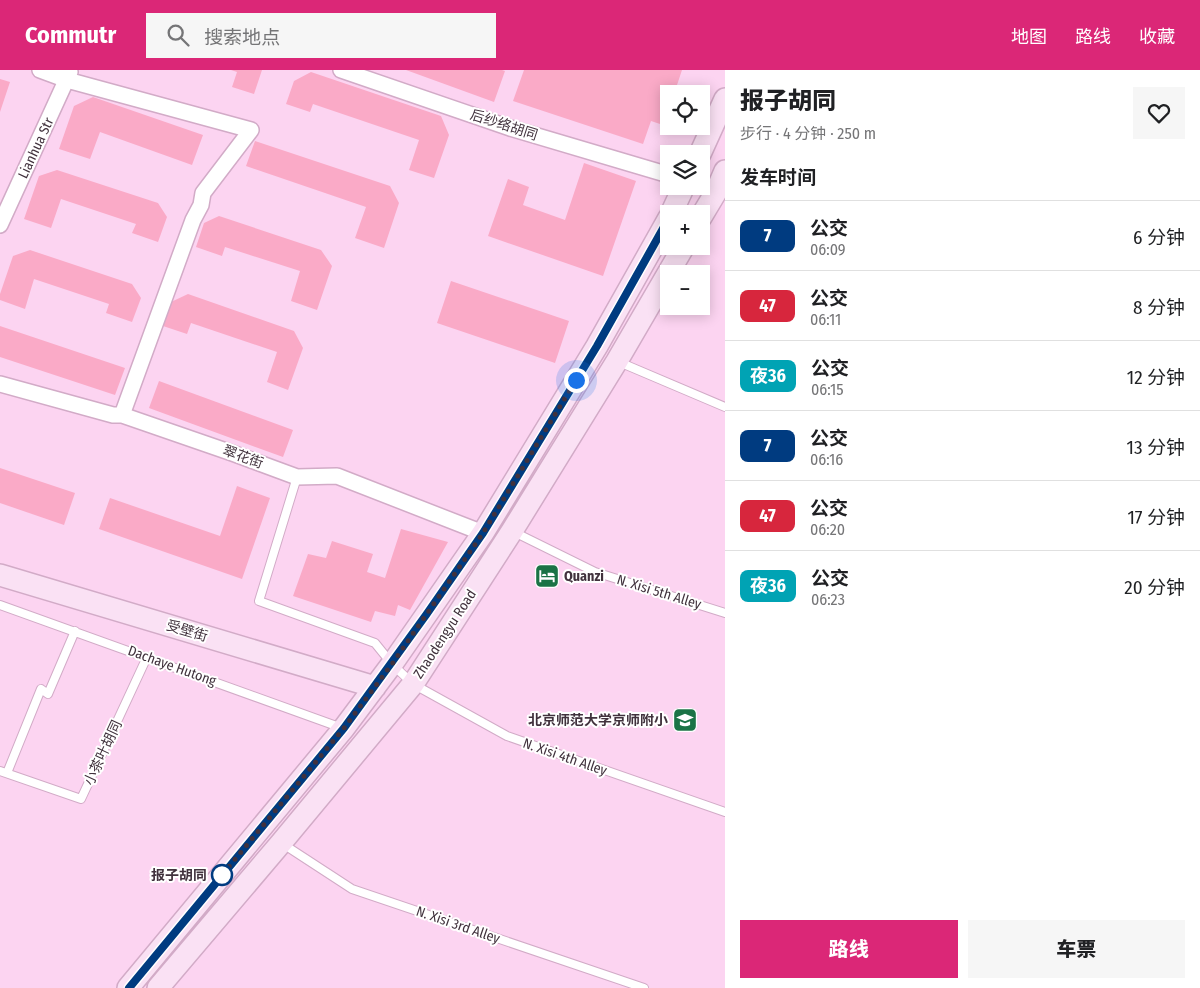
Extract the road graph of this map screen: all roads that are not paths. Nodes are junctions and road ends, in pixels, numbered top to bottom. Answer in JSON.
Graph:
{"nodes":[{"id":1,"x":40,"y":70,"type":"edge"},
{"id":2,"x":341,"y":70,"type":"edge"},
{"id":3,"x":69,"y":75,"type":"edge"},
{"id":4,"x":725,"y":99,"type":"edge"},
{"id":5,"x":704,"y":145,"type":"edge"},
{"id":6,"x":725,"y":171,"type":"edge"},
{"id":7,"x":660,"y":172,"type":"edge"},
{"id":8,"x":720,"y":194,"type":"edge"},
{"id":9,"x":710,"y":206,"type":"edge"},
{"id":10,"x":0,"y":225,"type":"edge"},
{"id":11,"x":660,"y":234,"type":"edge"},
{"id":12,"x":679,"y":255,"type":"edge"},
{"id":13,"x":617,"y":361,"type":"junction"},
{"id":14,"x":0,"y":384,"type":"edge"},
{"id":15,"x":725,"y":407,"type":"edge"},
{"id":16,"x":122,"y":415,"type":"junction"},
{"id":17,"x":297,"y":477,"type":"junction"},
{"id":18,"x":512,"y":531,"type":"junction"},
{"id":19,"x":483,"y":533,"type":"junction"},
{"id":20,"x":0,"y":575,"type":"edge"},
{"id":21,"x":0,"y":604,"type":"edge"},
{"id":22,"x":725,"y":613,"type":"edge"},
{"id":23,"x":75,"y":631,"type":"junction"},
{"id":24,"x":148,"y":657,"type":"junction"},
{"id":25,"x":392,"y":664,"type":"junction"},
{"id":26,"x":413,"y":684,"type":"junction"},
{"id":27,"x":374,"y":687,"type":"junction"},
{"id":28,"x":344,"y":728,"type":"junction"},
{"id":29,"x":3,"y":772,"type":"edge"},
{"id":30,"x":725,"y":812,"type":"edge"},
{"id":31,"x":281,"y":843,"type":"junction"},
{"id":32,"x":128,"y":988,"type":"edge"},
{"id":33,"x":158,"y":988,"type":"edge"},
{"id":34,"x":644,"y":988,"type":"edge"}],
"edges":[{"from":1,"to":3,"type":"street"},
{"from":2,"to":7,"type":"street","name":"后纱络胡同"},
{"from":3,"to":10,"type":"street","name":"Lianhua Str"},
{"from":3,"to":16,"type":"street"},
{"from":4,"to":5,"type":"main road"},
{"from":6,"to":8,"type":"main road"},
{"from":8,"to":9,"type":"main road"},
{"from":11,"to":19,"type":"main road"},
{"from":12,"to":13,"type":"main road","name":"Zhaodengyu Road"},
{"from":13,"to":15,"type":"lane"},
{"from":13,"to":18,"type":"main road","name":"Zhaodengyu Road"},
{"from":14,"to":16,"type":"street","name":"翠花街"},
{"from":16,"to":17,"type":"street","name":"翠花街"},
{"from":17,"to":19,"type":"street","name":"翠花街"},
{"from":17,"to":25,"type":"lane","name":"N. Xisi 4th Alley"},
{"from":18,"to":22,"type":"lane","name":"N. Xisi 5th Alley"},
{"from":18,"to":26,"type":"main road","name":"Zhaodengyu Road"},
{"from":19,"to":25,"type":"main road"},
{"from":20,"to":27,"type":"main road","name":"受壁街"},
{"from":21,"to":23,"type":"lane","name":"Dachaye Hutong"},
{"from":23,"to":24,"type":"lane","name":"Dachaye Hutong"},
{"from":23,"to":29,"type":"lane"},
{"from":24,"to":28,"type":"lane","name":"Dachaye Hutong"},
{"from":24,"to":29,"type":"lane","name":"小茶叶胡同"},
{"from":25,"to":26,"type":"lane","name":"N. Xisi 4th Alley"},
{"from":25,"to":27,"type":"main road"},
{"from":26,"to":30,"type":"lane","name":"N. Xisi 4th Alley"},
{"from":26,"to":31,"type":"main road","name":"Zhaodengyu Road"},
{"from":27,"to":28,"type":"main road"},
{"from":28,"to":32,"type":"main road"},
{"from":31,"to":33,"type":"main road","name":"Zhaodengyu Road"},
{"from":31,"to":34,"type":"lane","name":"N. Xisi 3rd Alley"}]}
